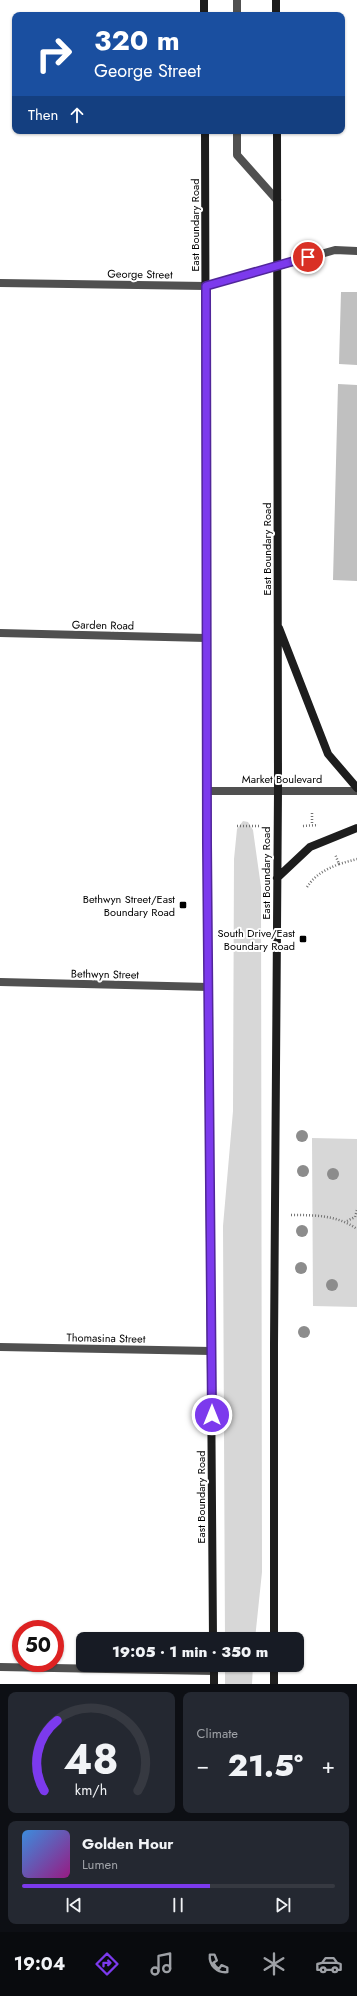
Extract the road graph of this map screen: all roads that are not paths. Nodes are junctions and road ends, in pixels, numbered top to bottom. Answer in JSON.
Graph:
{"nodes":[{"id":1,"x":204,"y":0,"type":"edge"},
{"id":2,"x":236,"y":0,"type":"edge"},
{"id":3,"x":276,"y":0,"type":"edge"},
{"id":4,"x":204,"y":12,"type":"edge"},
{"id":5,"x":236,"y":12,"type":"edge"},
{"id":6,"x":276,"y":12,"type":"edge"},
{"id":7,"x":205,"y":134,"type":"edge"},
{"id":8,"x":237,"y":134,"type":"edge"},
{"id":9,"x":277,"y":134,"type":"edge"},
{"id":10,"x":277,"y":200,"type":"junction"},
{"id":11,"x":357,"y":251,"type":"edge"},
{"id":12,"x":278,"y":266,"type":"junction"},
{"id":13,"x":0,"y":283,"type":"edge"},
{"id":14,"x":206,"y":286,"type":"junction"},
{"id":15,"x":278,"y":623,"type":"junction"},
{"id":16,"x":0,"y":633,"type":"edge"},
{"id":17,"x":206,"y":638,"type":"junction"},
{"id":18,"x":278,"y":790,"type":"junction"},
{"id":19,"x":357,"y":790,"type":"edge"},
{"id":20,"x":208,"y":791,"type":"junction"},
{"id":21,"x":357,"y":828,"type":"edge"},
{"id":22,"x":277,"y":878,"type":"junction"},
{"id":23,"x":0,"y":982,"type":"edge"},
{"id":24,"x":209,"y":987,"type":"junction"},
{"id":25,"x":0,"y":1347,"type":"edge"},
{"id":26,"x":212,"y":1351,"type":"junction"},
{"id":27,"x":214,"y":1632,"type":"edge"},
{"id":28,"x":274,"y":1632,"type":"edge"},
{"id":29,"x":0,"y":1667,"type":"edge"},
{"id":30,"x":76,"y":1667,"type":"edge"},
{"id":31,"x":214,"y":1672,"type":"edge"},
{"id":32,"x":274,"y":1672,"type":"edge"},
{"id":33,"x":214,"y":1684,"type":"edge"},
{"id":34,"x":274,"y":1684,"type":"edge"}],
"edges":[{"from":1,"to":4,"type":"main road"},
{"from":2,"to":5,"type":"street"},
{"from":3,"to":6,"type":"main road"},
{"from":7,"to":14,"type":"main road","name":"East Boundary Road"},
{"from":8,"to":10,"type":"street"},
{"from":9,"to":10,"type":"main road","name":"East Boundary Road"},
{"from":10,"to":12,"type":"main road","name":"East Boundary Road"},
{"from":11,"to":12,"type":"street","name":"George Street"},
{"from":12,"to":14,"type":"street","name":"George Street"},
{"from":12,"to":15,"type":"main road","name":"East Boundary Road"},
{"from":13,"to":14,"type":"street","name":"George Street"},
{"from":14,"to":17,"type":"main road","name":"East Boundary Road"},
{"from":15,"to":18,"type":"main road","name":"East Boundary Road"},
{"from":15,"to":19,"type":"main road"},
{"from":16,"to":17,"type":"street","name":"Garden Road"},
{"from":17,"to":20,"type":"main road","name":"East Boundary Road"},
{"from":18,"to":19,"type":"street","name":"Market Boulevard"},
{"from":18,"to":20,"type":"street","name":"Market Boulevard"},
{"from":18,"to":22,"type":"main road","name":"East Boundary Road"},
{"from":20,"to":24,"type":"main road","name":"East Boundary Road"},
{"from":21,"to":22,"type":"main road"},
{"from":22,"to":28,"type":"main road","name":"East Boundary Road"},
{"from":23,"to":24,"type":"street","name":"Bethwyn Street"},
{"from":24,"to":26,"type":"main road","name":"East Boundary Road"},
{"from":25,"to":26,"type":"street","name":"Thomasina Street"},
{"from":26,"to":27,"type":"main road","name":"East Boundary Road"},
{"from":29,"to":30,"type":"street"},
{"from":31,"to":33,"type":"main road"},
{"from":32,"to":34,"type":"main road"}]}
